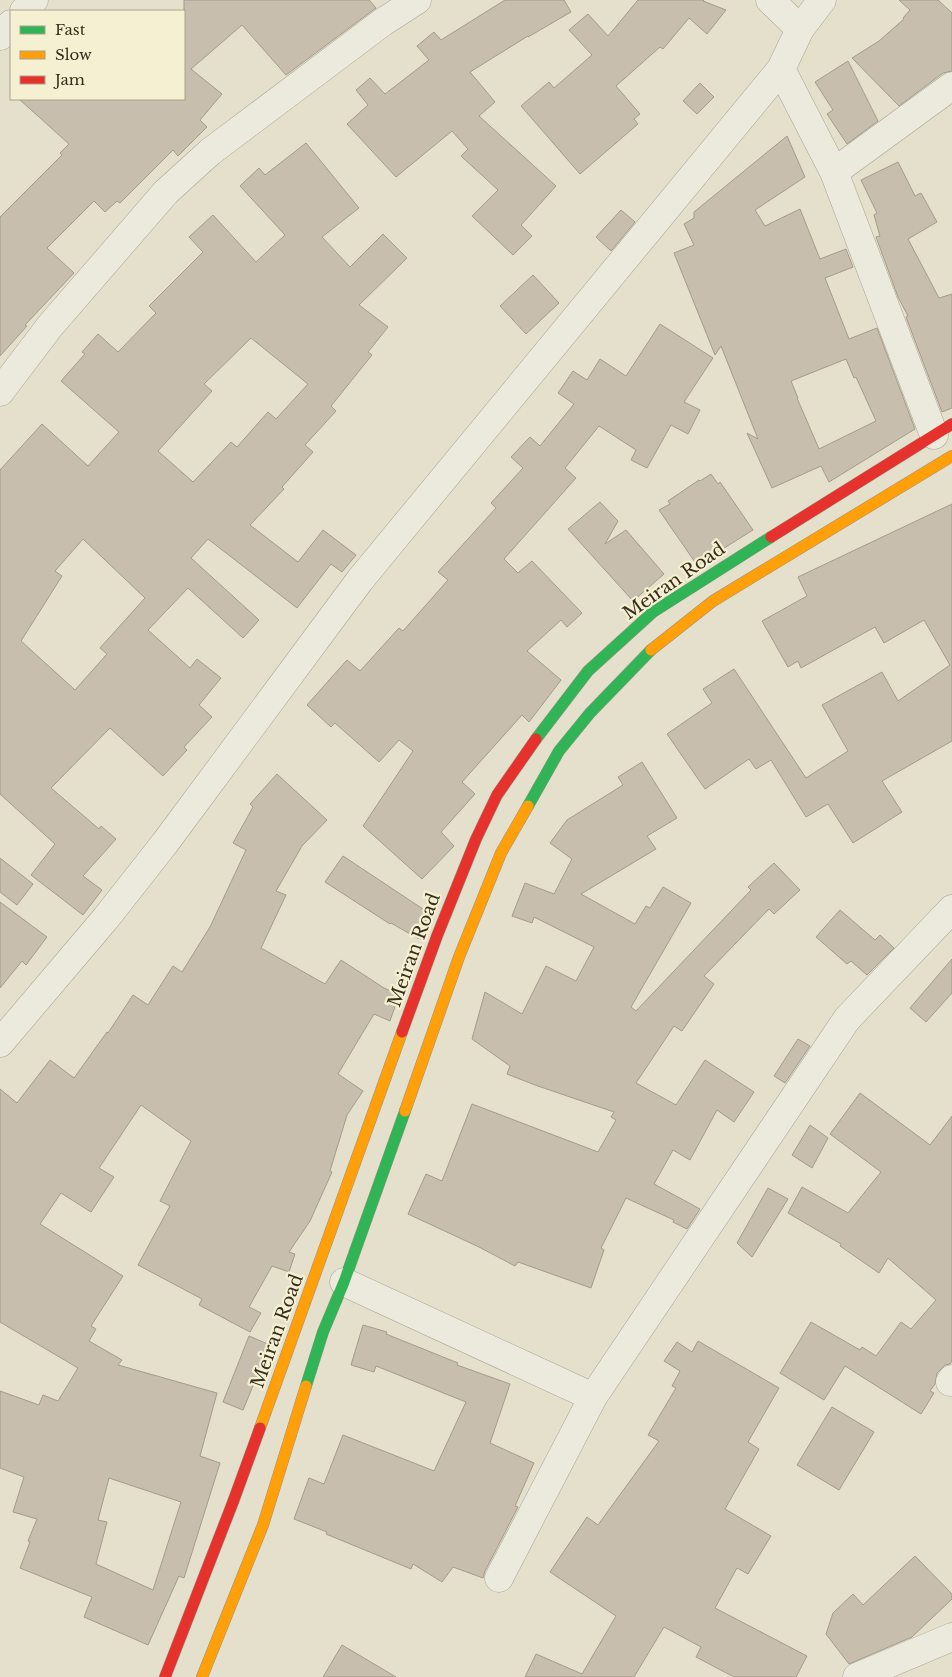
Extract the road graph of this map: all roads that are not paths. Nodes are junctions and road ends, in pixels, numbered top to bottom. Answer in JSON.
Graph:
{"nodes":[{"id":1,"x":34,"y":0,"type":"edge"},
{"id":2,"x":417,"y":0,"type":"edge"},
{"id":3,"x":770,"y":0,"type":"edge"},
{"id":4,"x":822,"y":0,"type":"edge"},
{"id":5,"x":25,"y":10,"type":"edge"},
{"id":6,"x":10,"y":25,"type":"edge"},
{"id":7,"x":800,"y":29,"type":"junction"},
{"id":8,"x":0,"y":36,"type":"edge"},
{"id":9,"x":781,"y":68,"type":"junction"},
{"id":10,"x":952,"y":86,"type":"edge"},
{"id":11,"x":834,"y":172,"type":"junction"},
{"id":12,"x":0,"y":392,"type":"edge"},
{"id":13,"x":943,"y":429,"type":"edge"},
{"id":14,"x":952,"y":456,"type":"edge"},
{"id":15,"x":952,"y":909,"type":"edge"},
{"id":16,"x":0,"y":1043,"type":"edge"},
{"id":17,"x":344,"y":1282,"type":"junction"},
{"id":18,"x":593,"y":1397,"type":"junction"},
{"id":19,"x":500,"y":1578,"type":"dead end"},
{"id":20,"x":952,"y":1637,"type":"edge"},
{"id":21,"x":165,"y":1677,"type":"edge"},
{"id":22,"x":202,"y":1677,"type":"edge"},
{"id":23,"x":857,"y":1677,"type":"edge"}],
"edges":[{"from":1,"to":5,"type":"street"},
{"from":2,"to":12,"type":"street"},
{"from":3,"to":7,"type":"street"},
{"from":4,"to":7,"type":"street"},
{"from":6,"to":8,"type":"street"},
{"from":7,"to":9,"type":"street"},
{"from":9,"to":11,"type":"street"},
{"from":9,"to":16,"type":"street"},
{"from":10,"to":11,"type":"street"},
{"from":11,"to":13,"type":"street"},
{"from":13,"to":21,"type":"main road","name":"Meiran Road"},
{"from":14,"to":17,"type":"main road"},
{"from":15,"to":18,"type":"street"},
{"from":17,"to":18,"type":"street"},
{"from":17,"to":22,"type":"main road"},
{"from":18,"to":19,"type":"street"},
{"from":20,"to":23,"type":"street"}]}
